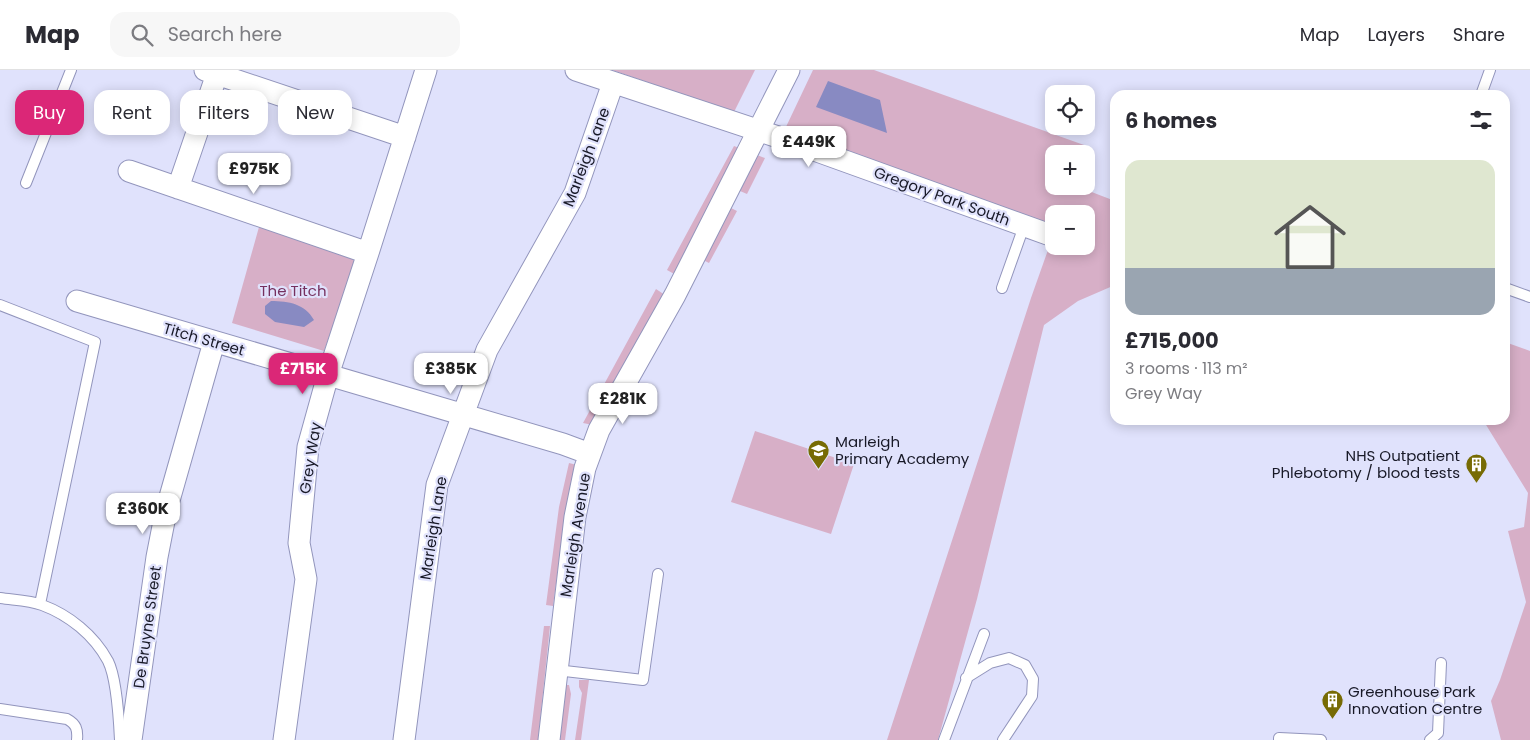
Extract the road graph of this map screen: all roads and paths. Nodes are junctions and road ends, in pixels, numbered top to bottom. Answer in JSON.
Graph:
{"nodes":[{"id":1,"x":71,"y":70,"type":"edge"},
{"id":2,"x":426,"y":70,"type":"edge"},
{"id":3,"x":576,"y":70,"type":"edge"},
{"id":4,"x":789,"y":70,"type":"edge"},
{"id":5,"x":1490,"y":70,"type":"edge"},
{"id":6,"x":211,"y":72,"type":"edge"},
{"id":7,"x":614,"y":83,"type":"junction"},
{"id":8,"x":1483,"y":90,"type":"edge"},
{"id":9,"x":759,"y":131,"type":"junction"},
{"id":10,"x":405,"y":137,"type":"junction"},
{"id":11,"x":128,"y":171,"type":"dead end"},
{"id":12,"x":26,"y":183,"type":"dead end"},
{"id":13,"x":178,"y":188,"type":"junction"},
{"id":14,"x":1024,"y":226,"type":"junction"},
{"id":15,"x":1045,"y":233,"type":"edge"},
{"id":16,"x":368,"y":253,"type":"junction"},
{"id":17,"x":1002,"y":288,"type":"dead end"},
{"id":18,"x":1510,"y":290,"type":"edge"},
{"id":19,"x":1530,"y":297,"type":"edge"},
{"id":20,"x":77,"y":301,"type":"dead end"},
{"id":21,"x":0,"y":305,"type":"edge"},
{"id":22,"x":214,"y":342,"type":"junction"},
{"id":23,"x":328,"y":374,"type":"junction"},
{"id":24,"x":462,"y":415,"type":"junction"},
{"id":25,"x":590,"y":454,"type":"junction"},
{"id":26,"x":658,"y":574,"type":"dead end"},
{"id":27,"x":0,"y":598,"type":"edge"},
{"id":28,"x":40,"y":604,"type":"junction"},
{"id":29,"x":984,"y":634,"type":"dead end"},
{"id":30,"x":1441,"y":662,"type":"dead end"},
{"id":31,"x":556,"y":670,"type":"junction"},
{"id":32,"x":966,"y":678,"type":"junction"},
{"id":33,"x":0,"y":709,"type":"edge"},
{"id":34,"x":77,"y":740,"type":"edge"},
{"id":35,"x":120,"y":740,"type":"edge"},
{"id":36,"x":131,"y":740,"type":"edge"},
{"id":37,"x":284,"y":740,"type":"edge"},
{"id":38,"x":404,"y":740,"type":"edge"},
{"id":39,"x":549,"y":740,"type":"edge"},
{"id":40,"x":944,"y":740,"type":"edge"},
{"id":41,"x":1003,"y":740,"type":"edge"},
{"id":42,"x":1279,"y":740,"type":"edge"},
{"id":43,"x":1321,"y":740,"type":"edge"},
{"id":44,"x":1430,"y":740,"type":"edge"}],
"edges":[{"from":1,"to":12,"type":"lane"},
{"from":2,"to":10,"type":"street","name":"Grey Way"},
{"from":3,"to":7,"type":"street","name":"Gregory Park South"},
{"from":4,"to":9,"type":"street","name":"Marleigh Avenue"},
{"from":5,"to":8,"type":"lane"},
{"from":6,"to":10,"type":"street"},
{"from":6,"to":13,"type":"street"},
{"from":7,"to":9,"type":"street","name":"Gregory Park South"},
{"from":7,"to":24,"type":"street","name":"Marleigh Lane"},
{"from":9,"to":14,"type":"street","name":"Gregory Park South"},
{"from":9,"to":25,"type":"street","name":"Marleigh Avenue"},
{"from":10,"to":16,"type":"street","name":"Grey Way"},
{"from":11,"to":13,"type":"street"},
{"from":13,"to":16,"type":"street"},
{"from":14,"to":15,"type":"street","name":"Gregory Park South"},
{"from":14,"to":17,"type":"lane"},
{"from":16,"to":23,"type":"street","name":"Grey Way"},
{"from":18,"to":19,"type":"lane"},
{"from":20,"to":22,"type":"street","name":"Titch Street"},
{"from":21,"to":28,"type":"lane"},
{"from":22,"to":23,"type":"street","name":"Titch Street"},
{"from":22,"to":36,"type":"street","name":"De Bruyne Street"},
{"from":23,"to":24,"type":"street","name":"Titch Street"},
{"from":23,"to":37,"type":"street","name":"Grey Way"},
{"from":24,"to":25,"type":"street","name":"Titch Street"},
{"from":24,"to":38,"type":"street","name":"Marleigh Lane"},
{"from":25,"to":31,"type":"street","name":"Marleigh Avenue"},
{"from":26,"to":31,"type":"lane"},
{"from":27,"to":28,"type":"lane"},
{"from":28,"to":35,"type":"lane"},
{"from":29,"to":32,"type":"lane"},
{"from":30,"to":44,"type":"lane"},
{"from":31,"to":39,"type":"street","name":"Marleigh Avenue"},
{"from":32,"to":40,"type":"lane"},
{"from":32,"to":41,"type":"lane"},
{"from":33,"to":34,"type":"lane"},
{"from":42,"to":43,"type":"lane"}]}
